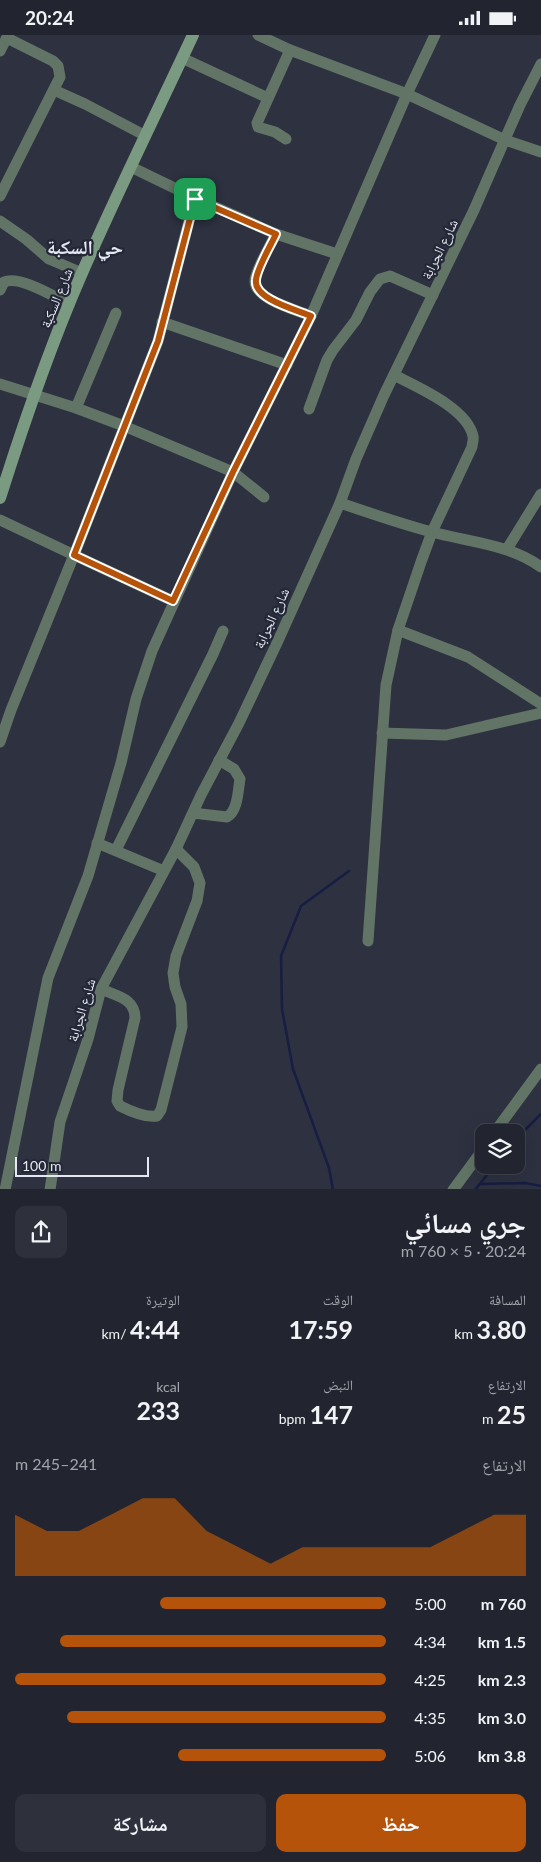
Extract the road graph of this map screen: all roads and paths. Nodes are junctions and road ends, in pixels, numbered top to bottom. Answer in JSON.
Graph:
{"nodes":[{"id":1,"x":193,"y":35,"type":"edge"},
{"id":2,"x":258,"y":35,"type":"edge"},
{"id":3,"x":435,"y":35,"type":"edge"},
{"id":4,"x":7,"y":36,"type":"edge"},
{"id":5,"x":290,"y":50,"type":"junction"},
{"id":6,"x":0,"y":51,"type":"edge"},
{"id":7,"x":182,"y":58,"type":"junction"},
{"id":8,"x":541,"y":64,"type":"edge"},
{"id":9,"x":54,"y":90,"type":"junction"},
{"id":10,"x":407,"y":94,"type":"junction"},
{"id":11,"x":268,"y":98,"type":"junction"},
{"id":12,"x":144,"y":135,"type":"junction"},
{"id":13,"x":286,"y":139,"type":"dead end"},
{"id":14,"x":505,"y":140,"type":"junction"},
{"id":15,"x":541,"y":152,"type":"edge"},
{"id":16,"x":131,"y":167,"type":"junction"},
{"id":17,"x":0,"y":196,"type":"edge"},
{"id":18,"x":195,"y":199,"type":"junction"},
{"id":19,"x":0,"y":221,"type":"edge"},
{"id":20,"x":276,"y":234,"type":"junction"},
{"id":21,"x":337,"y":254,"type":"junction"},
{"id":22,"x":82,"y":273,"type":"junction"},
{"id":23,"x":1,"y":286,"type":"edge"},
{"id":24,"x":433,"y":295,"type":"junction"},
{"id":25,"x":69,"y":304,"type":"junction"},
{"id":26,"x":116,"y":313,"type":"dead end"},
{"id":27,"x":311,"y":316,"type":"junction"},
{"id":28,"x":162,"y":322,"type":"junction"},
{"id":29,"x":287,"y":365,"type":"junction"},
{"id":30,"x":394,"y":375,"type":"junction"},
{"id":31,"x":0,"y":384,"type":"edge"},
{"id":32,"x":34,"y":395,"type":"junction"},
{"id":33,"x":76,"y":408,"type":"junction"},
{"id":34,"x":309,"y":409,"type":"dead end"},
{"id":35,"x":124,"y":426,"type":"junction"},
{"id":36,"x":233,"y":472,"type":"junction"},
{"id":37,"x":2,"y":484,"type":"edge"},
{"id":38,"x":541,"y":494,"type":"edge"},
{"id":39,"x":0,"y":497,"type":"edge"},
{"id":40,"x":264,"y":497,"type":"dead end"},
{"id":41,"x":340,"y":503,"type":"junction"},
{"id":42,"x":0,"y":520,"type":"edge"},
{"id":43,"x":432,"y":532,"type":"junction"},
{"id":44,"x":507,"y":549,"type":"junction"},
{"id":45,"x":74,"y":555,"type":"junction"},
{"id":46,"x":541,"y":567,"type":"edge"},
{"id":47,"x":173,"y":601,"type":"junction"},
{"id":48,"x":398,"y":630,"type":"junction"},
{"id":49,"x":223,"y":631,"type":"dead end"},
{"id":50,"x":541,"y":704,"type":"edge"},
{"id":51,"x":541,"y":713,"type":"edge"},
{"id":52,"x":382,"y":733,"type":"junction"},
{"id":53,"x":0,"y":742,"type":"edge"},
{"id":54,"x":219,"y":760,"type":"junction"},
{"id":55,"x":193,"y":813,"type":"junction"},
{"id":56,"x":97,"y":843,"type":"junction"},
{"id":57,"x":176,"y":849,"type":"junction"},
{"id":58,"x":116,"y":850,"type":"junction"},
{"id":59,"x":164,"y":871,"type":"junction"},
{"id":60,"x":368,"y":941,"type":"dead end"},
{"id":61,"x":101,"y":989,"type":"junction"},
{"id":62,"x":541,"y":1069,"type":"edge"},
{"id":63,"x":501,"y":1124,"type":"edge"},
{"id":64,"x":475,"y":1160,"type":"edge"},
{"id":65,"x":4,"y":1189,"type":"edge"},
{"id":66,"x":50,"y":1189,"type":"edge"},
{"id":67,"x":453,"y":1189,"type":"edge"}],
"edges":[{"from":1,"to":7,"type":"main road","name":"شارع السكبة"},
{"from":2,"to":5,"type":"street"},
{"from":3,"to":10,"type":"street"},
{"from":4,"to":6,"type":"street"},
{"from":4,"to":9,"type":"street"},
{"from":5,"to":10,"type":"street"},
{"from":5,"to":11,"type":"street"},
{"from":7,"to":11,"type":"street"},
{"from":7,"to":12,"type":"main road","name":"شارع السكبة"},
{"from":8,"to":14,"type":"street","name":"شارع الجرابة"},
{"from":9,"to":12,"type":"street"},
{"from":9,"to":17,"type":"street"},
{"from":10,"to":14,"type":"street"},
{"from":10,"to":21,"type":"street"},
{"from":11,"to":13,"type":"street"},
{"from":12,"to":16,"type":"main road","name":"شارع السكبة"},
{"from":14,"to":15,"type":"street"},
{"from":14,"to":24,"type":"street","name":"شارع الجرابة"},
{"from":16,"to":18,"type":"street"},
{"from":16,"to":22,"type":"main road","name":"شارع السكبة"},
{"from":18,"to":20,"type":"street"},
{"from":18,"to":28,"type":"street"},
{"from":19,"to":22,"type":"street"},
{"from":20,"to":21,"type":"street"},
{"from":20,"to":27,"type":"street"},
{"from":21,"to":27,"type":"street"},
{"from":22,"to":25,"type":"main road","name":"شارع السكبة"},
{"from":23,"to":25,"type":"street"},
{"from":24,"to":30,"type":"street","name":"شارع الجرابة"},
{"from":24,"to":34,"type":"street"},
{"from":25,"to":32,"type":"main road","name":"شارع السكبة"},
{"from":26,"to":33,"type":"street"},
{"from":27,"to":29,"type":"street"},
{"from":28,"to":29,"type":"street"},
{"from":28,"to":35,"type":"street"},
{"from":29,"to":36,"type":"street"},
{"from":30,"to":41,"type":"street","name":"شارع الجرابة"},
{"from":30,"to":43,"type":"street"},
{"from":31,"to":32,"type":"street"},
{"from":32,"to":33,"type":"street"},
{"from":32,"to":37,"type":"main road","name":"شارع السكبة"},
{"from":33,"to":35,"type":"street"},
{"from":35,"to":36,"type":"street"},
{"from":35,"to":45,"type":"street"},
{"from":36,"to":40,"type":"street"},
{"from":36,"to":47,"type":"street"},
{"from":37,"to":39,"type":"main road","name":"شارع السكبة"},
{"from":38,"to":44,"type":"street"},
{"from":41,"to":43,"type":"street"},
{"from":41,"to":54,"type":"street","name":"شارع الجرابة"},
{"from":42,"to":45,"type":"street"},
{"from":43,"to":44,"type":"street"},
{"from":43,"to":48,"type":"street"},
{"from":44,"to":46,"type":"street"},
{"from":45,"to":47,"type":"street"},
{"from":45,"to":53,"type":"street"},
{"from":47,"to":56,"type":"street"},
{"from":48,"to":50,"type":"street"},
{"from":48,"to":52,"type":"street"},
{"from":49,"to":58,"type":"street"},
{"from":51,"to":52,"type":"street"},
{"from":52,"to":60,"type":"street"},
{"from":54,"to":55,"type":"street","name":"شارع الجرابة"},
{"from":54,"to":55,"type":"street"},
{"from":55,"to":57,"type":"street","name":"شارع الجرابة"},
{"from":56,"to":58,"type":"street"},
{"from":56,"to":65,"type":"street"},
{"from":57,"to":59,"type":"street","name":"شارع الجرابة"},
{"from":57,"to":61,"type":"street"},
{"from":58,"to":59,"type":"street"},
{"from":59,"to":61,"type":"street","name":"شارع الجرابة"},
{"from":61,"to":66,"type":"street","name":"شارع الجرابة"},
{"from":62,"to":63,"type":"street"},
{"from":64,"to":67,"type":"street"}]}
